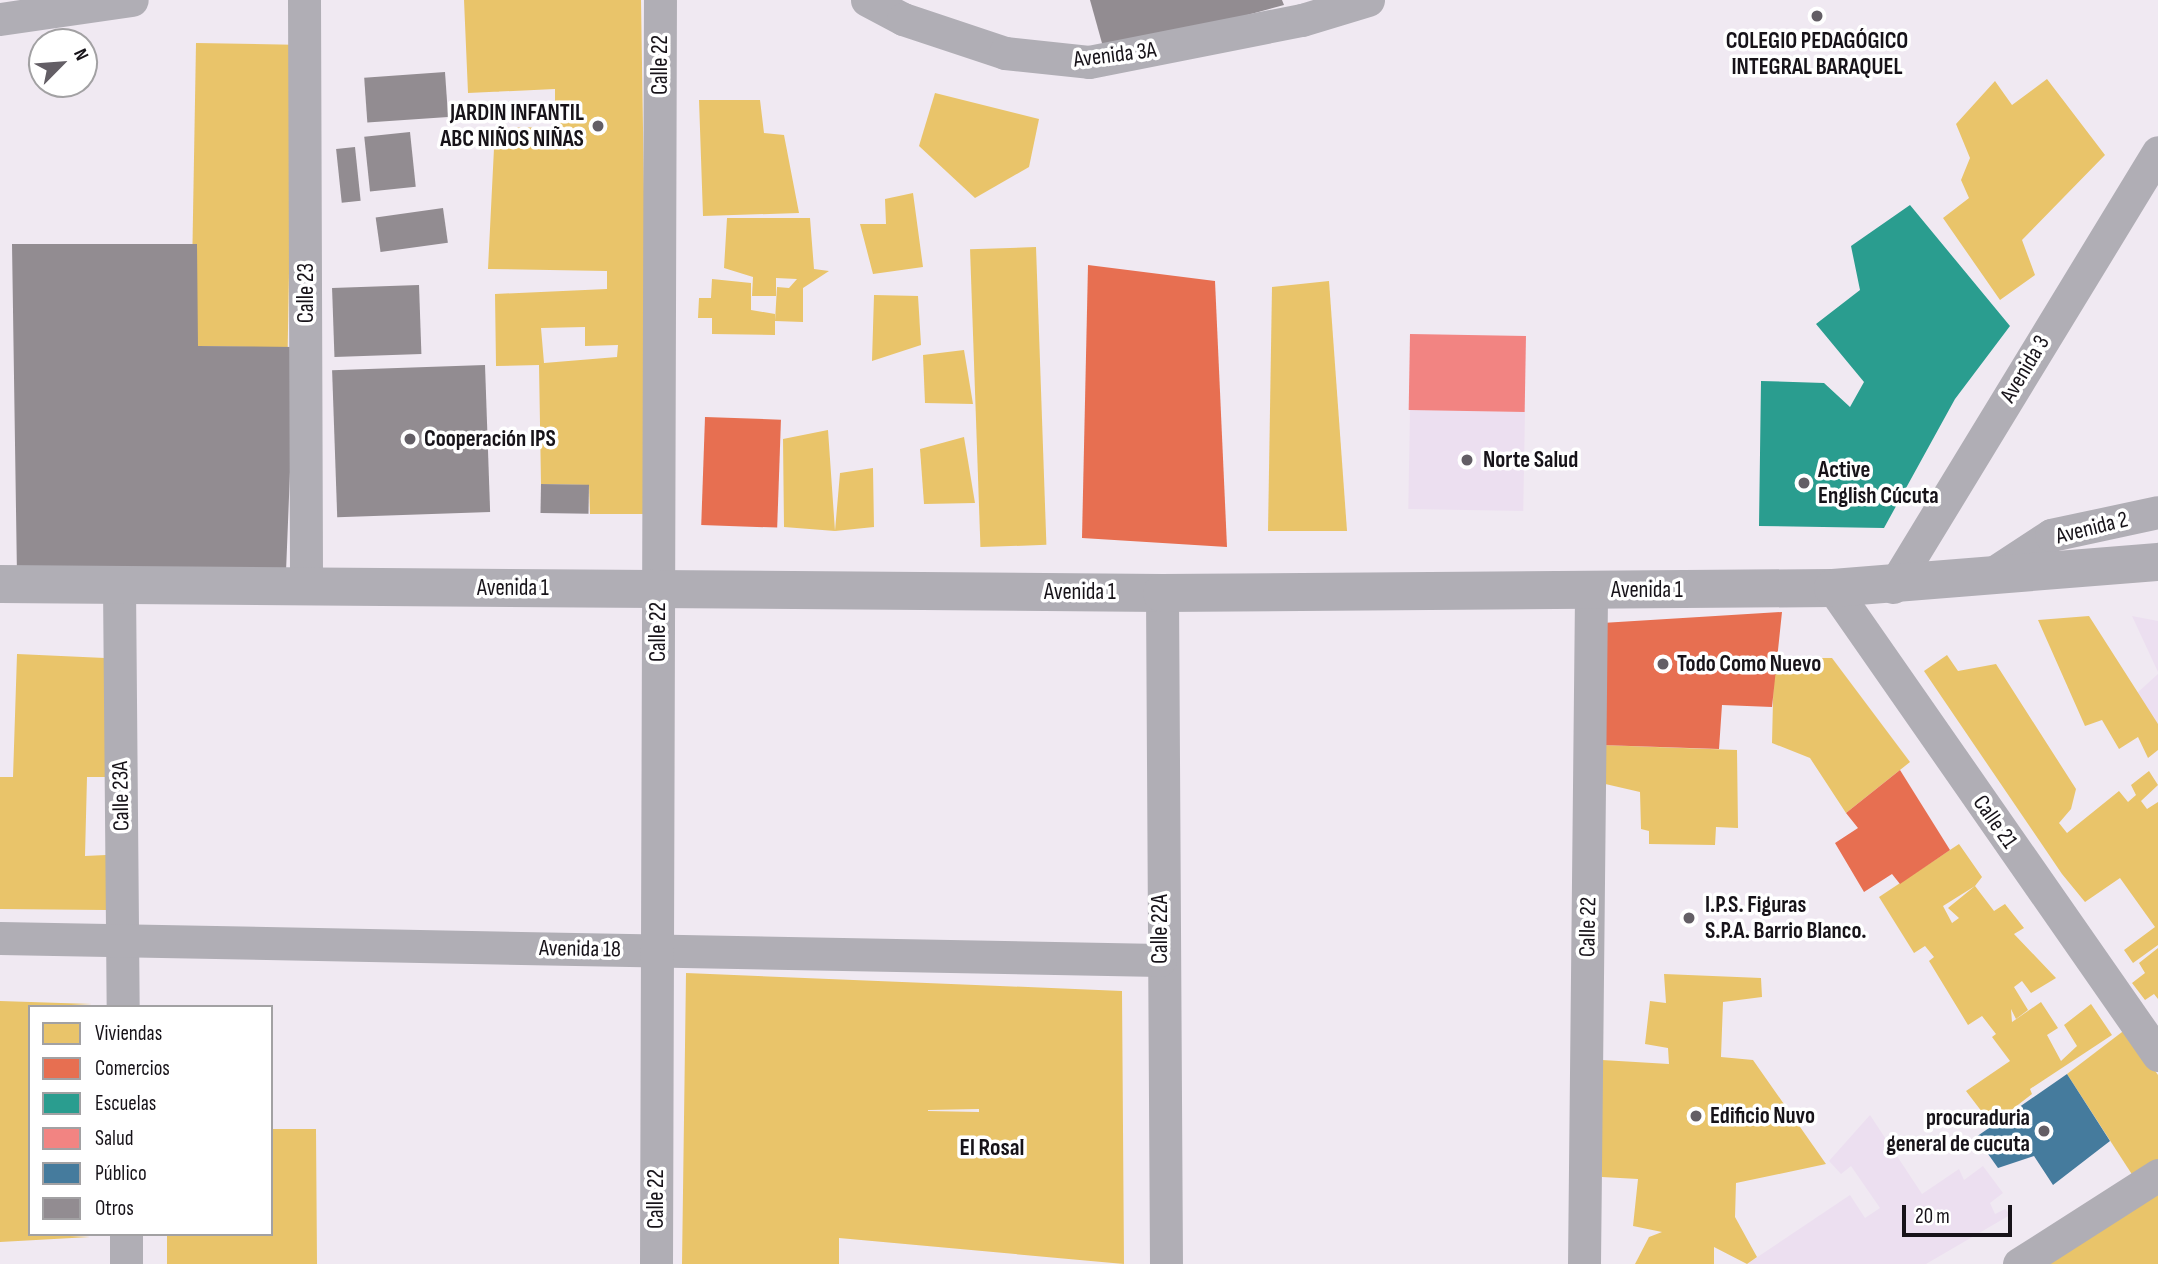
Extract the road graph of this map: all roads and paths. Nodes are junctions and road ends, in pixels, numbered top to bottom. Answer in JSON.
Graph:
{"nodes":[{"id":1,"x":132,"y":0,"type":"edge"},
{"id":2,"x":304,"y":0,"type":"edge"},
{"id":3,"x":660,"y":0,"type":"edge"},
{"id":4,"x":867,"y":0,"type":"edge"},
{"id":5,"x":1368,"y":0,"type":"edge"},
{"id":6,"x":0,"y":19,"type":"edge"},
{"id":7,"x":2158,"y":152,"type":"edge"},
{"id":8,"x":2158,"y":512,"type":"edge"},
{"id":9,"x":2158,"y":562,"type":"edge"},
{"id":10,"x":1993,"y":573,"type":"junction"},
{"id":11,"x":0,"y":584,"type":"edge"},
{"id":12,"x":119,"y":585,"type":"junction"},
{"id":13,"x":306,"y":586,"type":"junction"},
{"id":14,"x":1893,"y":587,"type":"junction"},
{"id":15,"x":658,"y":589,"type":"junction"},
{"id":16,"x":1833,"y":589,"type":"junction"},
{"id":17,"x":1591,"y":590,"type":"junction"},
{"id":18,"x":1162,"y":593,"type":"junction"},
{"id":19,"x":0,"y":938,"type":"edge"},
{"id":20,"x":123,"y":940,"type":"junction"},
{"id":21,"x":657,"y":951,"type":"junction"},
{"id":22,"x":1160,"y":960,"type":"junction"},
{"id":23,"x":123,"y":1005,"type":"edge"},
{"id":24,"x":2158,"y":1055,"type":"edge"},
{"id":25,"x":2158,"y":1175,"type":"edge"},
{"id":26,"x":126,"y":1236,"type":"edge"},
{"id":27,"x":126,"y":1264,"type":"edge"},
{"id":28,"x":656,"y":1264,"type":"edge"},
{"id":29,"x":1166,"y":1264,"type":"edge"},
{"id":30,"x":1584,"y":1264,"type":"edge"},
{"id":31,"x":2019,"y":1264,"type":"edge"}],
"edges":[{"from":1,"to":6,"type":"street"},
{"from":2,"to":13,"type":"street","name":"Calle 23"},
{"from":3,"to":15,"type":"street","name":"Calle 22"},
{"from":4,"to":5,"type":"street","name":"Avenida 3A"},
{"from":7,"to":14,"type":"street","name":"Avenida 3"},
{"from":8,"to":10,"type":"street","name":"Avenida 2"},
{"from":9,"to":10,"type":"street","name":"Avenida 1"},
{"from":10,"to":14,"type":"street","name":"Avenida 1"},
{"from":11,"to":12,"type":"street","name":"Avenida 1"},
{"from":12,"to":13,"type":"street","name":"Avenida 1"},
{"from":12,"to":20,"type":"street","name":"Calle 23A"},
{"from":13,"to":15,"type":"street","name":"Avenida 1"},
{"from":14,"to":16,"type":"street","name":"Avenida 1"},
{"from":15,"to":18,"type":"street","name":"Avenida 1"},
{"from":15,"to":21,"type":"street","name":"Calle 22"},
{"from":16,"to":17,"type":"street","name":"Avenida 1"},
{"from":16,"to":24,"type":"street","name":"Calle 21"},
{"from":17,"to":18,"type":"street","name":"Avenida 1"},
{"from":17,"to":30,"type":"street","name":"Calle 22"},
{"from":18,"to":22,"type":"street","name":"Calle 22A"},
{"from":19,"to":20,"type":"street","name":"Avenida 18"},
{"from":20,"to":21,"type":"street","name":"Avenida 18"},
{"from":20,"to":23,"type":"street","name":"Calle 23A"},
{"from":21,"to":22,"type":"street","name":"Avenida 18"},
{"from":21,"to":28,"type":"street","name":"Calle 22"},
{"from":22,"to":29,"type":"street","name":"Calle 22A"},
{"from":25,"to":31,"type":"street"},
{"from":26,"to":27,"type":"street"}]}
